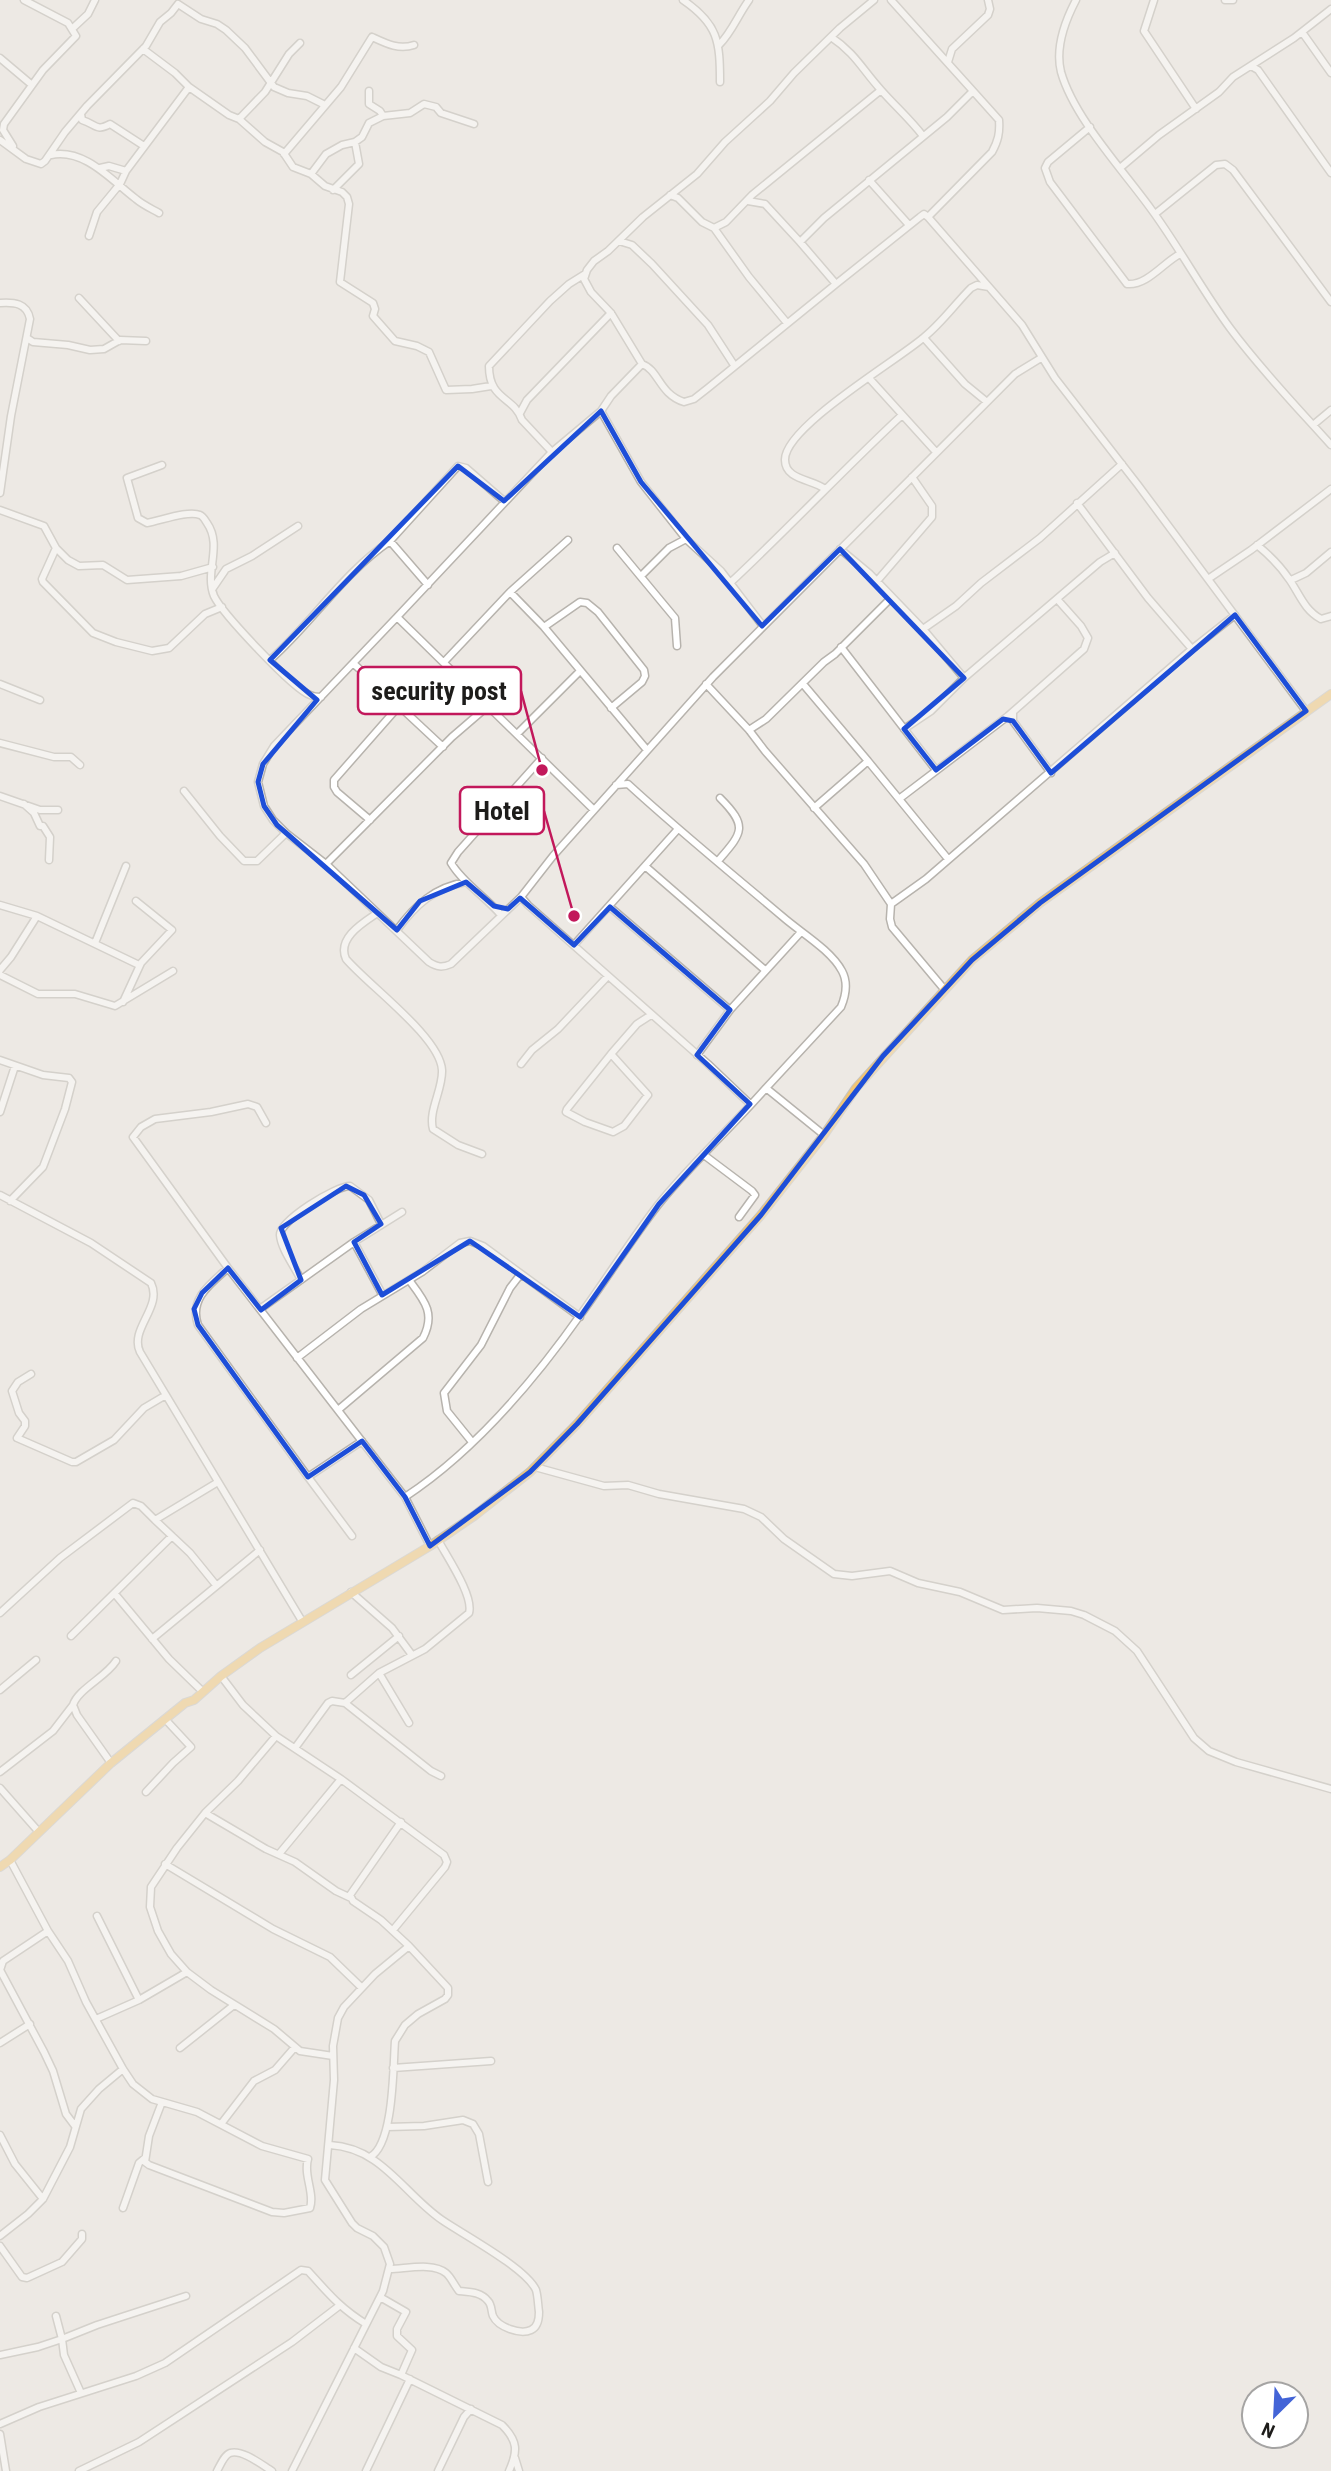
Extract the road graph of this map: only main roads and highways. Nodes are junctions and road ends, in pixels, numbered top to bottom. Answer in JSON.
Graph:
{"nodes":[{"id":1,"x":1331,"y":694,"type":"edge"},
{"id":2,"x":0,"y":1867,"type":"edge"}],
"edges":[{"from":1,"to":2,"type":"main road"}]}
